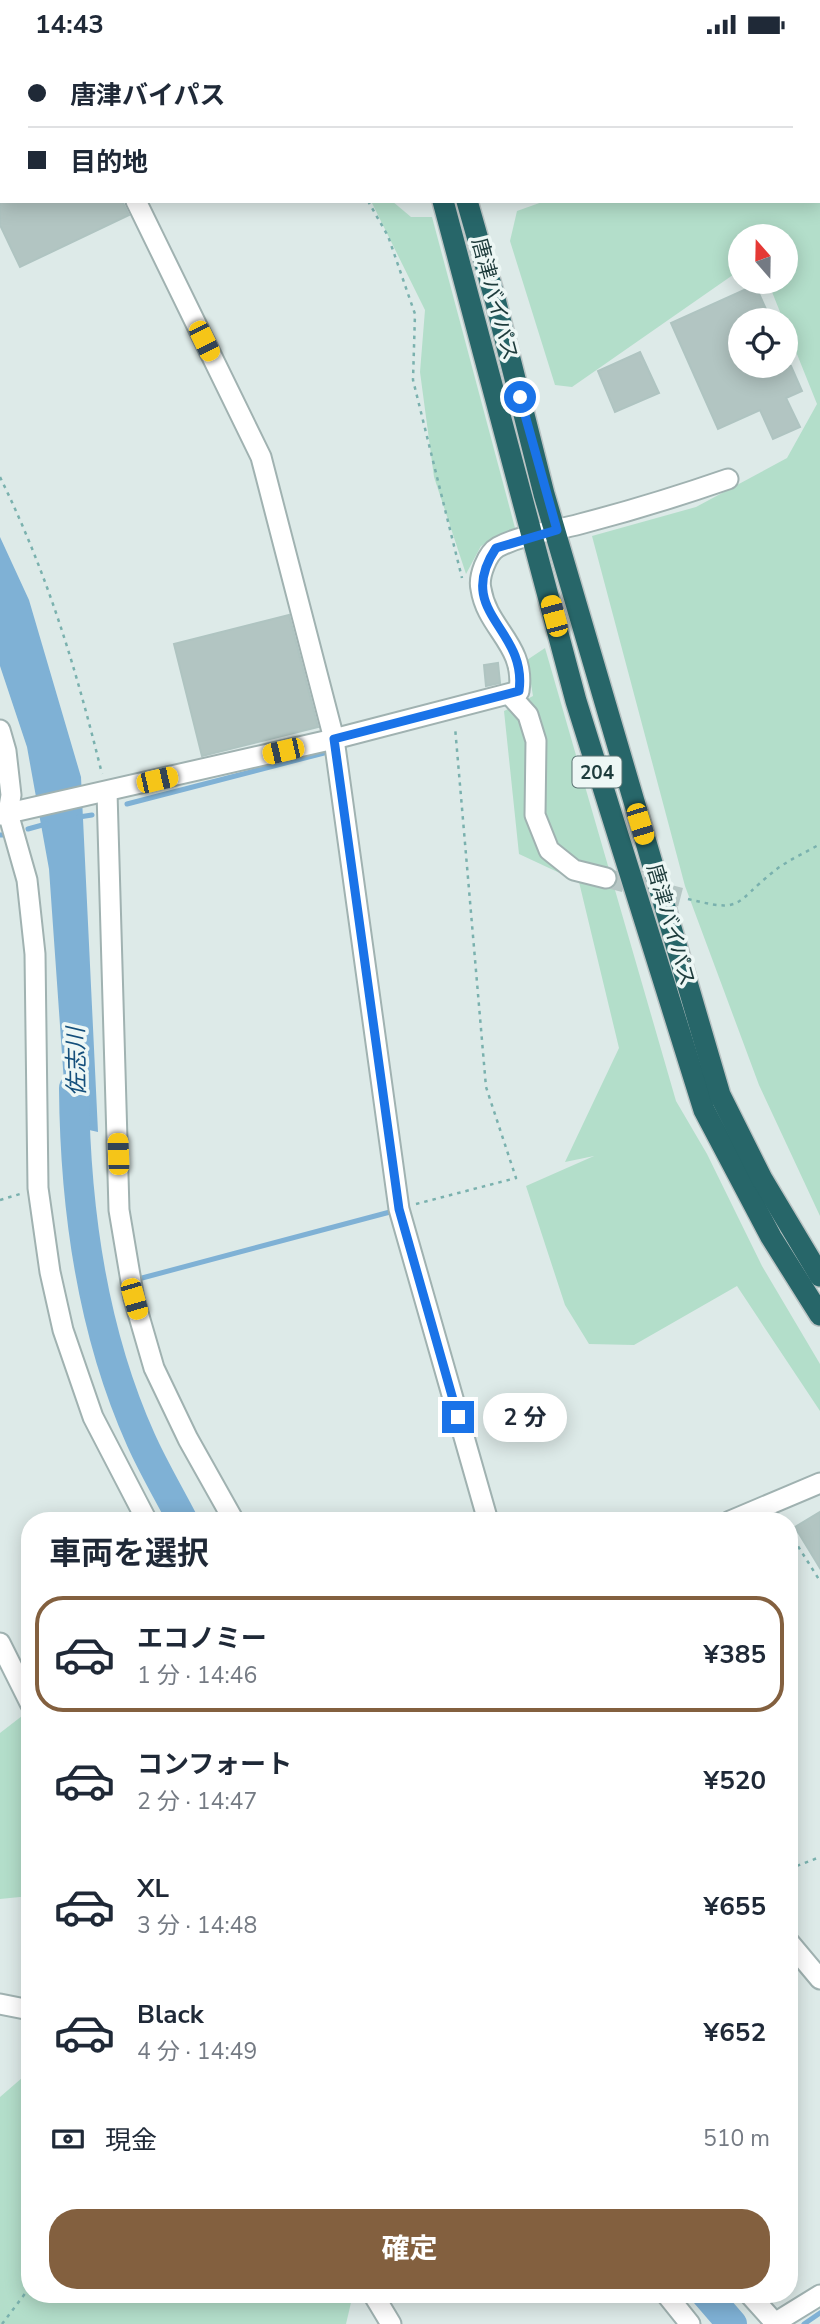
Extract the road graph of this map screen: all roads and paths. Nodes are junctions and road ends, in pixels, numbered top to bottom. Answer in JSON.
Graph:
{"nodes":[{"id":1,"x":137,"y":203,"type":"edge"},
{"id":2,"x":369,"y":203,"type":"edge"},
{"id":3,"x":444,"y":203,"type":"edge"},
{"id":4,"x":468,"y":203,"type":"edge"},
{"id":5,"x":0,"y":477,"type":"edge"},
{"id":6,"x":728,"y":479,"type":"dead end"},
{"id":7,"x":557,"y":530,"type":"junction"},
{"id":8,"x":533,"y":535,"type":"junction"},
{"id":9,"x":465,"y":589,"type":"dead end"},
{"id":10,"x":510,"y":695,"type":"junction"},
{"id":11,"x":454,"y":709,"type":"junction"},
{"id":12,"x":0,"y":730,"type":"edge"},
{"id":13,"x":334,"y":739,"type":"junction"},
{"id":14,"x":107,"y":792,"type":"junction"},
{"id":15,"x":4,"y":814,"type":"edge"},
{"id":16,"x":820,"y":844,"type":"edge"},
{"id":17,"x":606,"y":878,"type":"tunnel mouth"},
{"id":18,"x":688,"y":899,"type":"tunnel mouth"},
{"id":19,"x":38,"y":1188,"type":"junction"},
{"id":20,"x":0,"y":1200,"type":"edge"},
{"id":21,"x":399,"y":1209,"type":"junction"},
{"id":22,"x":820,"y":1276,"type":"edge"},
{"id":23,"x":820,"y":1315,"type":"edge"},
{"id":24,"x":820,"y":1483,"type":"edge"},
{"id":25,"x":142,"y":1512,"type":"edge"},
{"id":26,"x":229,"y":1512,"type":"edge"},
{"id":27,"x":485,"y":1512,"type":"edge"},
{"id":28,"x":751,"y":1512,"type":"edge"},
{"id":29,"x":798,"y":1546,"type":"edge"},
{"id":30,"x":820,"y":1581,"type":"edge"},
{"id":31,"x":0,"y":1643,"type":"edge"},
{"id":32,"x":21,"y":1685,"type":"edge"},
{"id":33,"x":820,"y":1857,"type":"edge"},
{"id":34,"x":798,"y":1866,"type":"edge"},
{"id":35,"x":798,"y":1953,"type":"edge"},
{"id":36,"x":820,"y":1979,"type":"edge"},
{"id":37,"x":0,"y":2004,"type":"edge"},
{"id":38,"x":21,"y":2008,"type":"edge"},
{"id":39,"x":820,"y":2295,"type":"edge"},
{"id":40,"x":21,"y":2299,"type":"edge"},
{"id":41,"x":378,"y":2303,"type":"edge"},
{"id":42,"x":673,"y":2303,"type":"edge"},
{"id":43,"x":757,"y":2303,"type":"edge"},
{"id":44,"x":2,"y":2324,"type":"edge"},
{"id":45,"x":391,"y":2324,"type":"edge"},
{"id":46,"x":690,"y":2324,"type":"edge"},
{"id":47,"x":775,"y":2324,"type":"edge"}],
"edges":[{"from":1,"to":13,"type":"street"},
{"from":2,"to":9,"type":"path"},
{"from":3,"to":8,"type":"highway","name":"唐津バイパス","number":"204"},
{"from":4,"to":7,"type":"highway","name":"唐津バイパス","number":"204"},
{"from":5,"to":14,"type":"path"},
{"from":6,"to":7,"type":"street"},
{"from":7,"to":8,"type":"street"},
{"from":7,"to":22,"type":"highway","name":"唐津バイパス","number":"204"},
{"from":8,"to":10,"type":"street"},
{"from":8,"to":23,"type":"highway","name":"唐津バイパス","number":"204"},
{"from":10,"to":11,"type":"street"},
{"from":10,"to":17,"type":"street"},
{"from":11,"to":13,"type":"street"},
{"from":11,"to":21,"type":"path"},
{"from":12,"to":15,"type":"street"},
{"from":13,"to":14,"type":"street"},
{"from":13,"to":21,"type":"street"},
{"from":14,"to":15,"type":"street"},
{"from":14,"to":26,"type":"street"},
{"from":15,"to":19,"type":"street"},
{"from":16,"to":18,"type":"path"},
{"from":19,"to":20,"type":"path"},
{"from":19,"to":25,"type":"street"},
{"from":21,"to":27,"type":"street"},
{"from":24,"to":28,"type":"street"},
{"from":29,"to":30,"type":"path"},
{"from":31,"to":32,"type":"street"},
{"from":33,"to":34,"type":"path"},
{"from":35,"to":36,"type":"street"},
{"from":37,"to":38,"type":"street"},
{"from":39,"to":47,"type":"street"},
{"from":40,"to":44,"type":"path"},
{"from":41,"to":45,"type":"street"},
{"from":42,"to":46,"type":"street"},
{"from":43,"to":47,"type":"street"}]}
